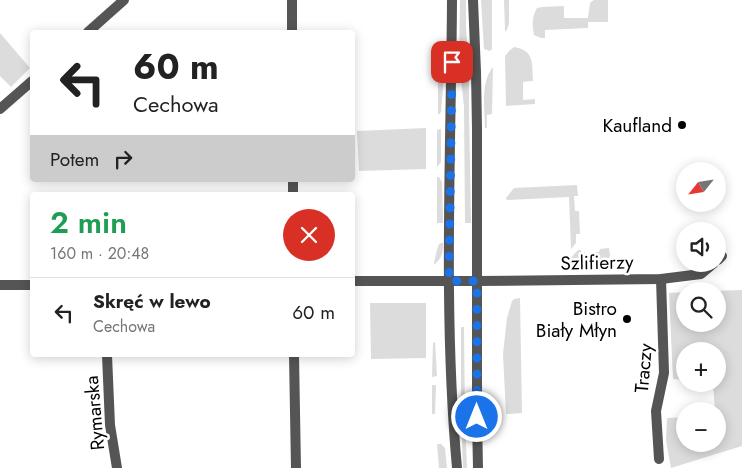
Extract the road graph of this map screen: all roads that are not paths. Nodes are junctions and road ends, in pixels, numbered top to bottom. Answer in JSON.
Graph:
{"nodes":[{"id":1,"x":292,"y":0,"type":"edge"},
{"id":2,"x":452,"y":0,"type":"edge"},
{"id":3,"x":473,"y":0,"type":"edge"},
{"id":4,"x":122,"y":1,"type":"edge"},
{"id":5,"x":90,"y":30,"type":"edge"},
{"id":6,"x":292,"y":30,"type":"edge"},
{"id":7,"x":30,"y":83,"type":"edge"},
{"id":8,"x":0,"y":109,"type":"edge"},
{"id":9,"x":703,"y":272,"type":"edge"},
{"id":10,"x":661,"y":279,"type":"junction"},
{"id":11,"x":355,"y":281,"type":"edge"},
{"id":12,"x":449,"y":281,"type":"junction"},
{"id":13,"x":477,"y":281,"type":"junction"},
{"id":14,"x":0,"y":285,"type":"edge"},
{"id":15,"x":30,"y":285,"type":"edge"},
{"id":16,"x":107,"y":357,"type":"edge"},
{"id":17,"x":294,"y":357,"type":"edge"},
{"id":18,"x":659,"y":459,"type":"dead end"},
{"id":19,"x":117,"y":468,"type":"edge"},
{"id":20,"x":296,"y":468,"type":"edge"},
{"id":21,"x":456,"y":468,"type":"edge"},
{"id":22,"x":478,"y":468,"type":"edge"}],
"edges":[{"from":1,"to":6,"type":"street"},
{"from":2,"to":12,"type":"street"},
{"from":3,"to":13,"type":"street"},
{"from":4,"to":5,"type":"street"},
{"from":7,"to":8,"type":"street"},
{"from":9,"to":10,"type":"street","name":"Szlifierzy"},
{"from":10,"to":13,"type":"street","name":"Szlifierzy"},
{"from":10,"to":18,"type":"street","name":"Traczy"},
{"from":11,"to":12,"type":"street","name":"Szlifierzy"},
{"from":12,"to":13,"type":"street","name":"Szlifierzy"},
{"from":12,"to":21,"type":"street"},
{"from":13,"to":22,"type":"street"},
{"from":14,"to":15,"type":"street"},
{"from":16,"to":19,"type":"street","name":"Rymarska"},
{"from":17,"to":20,"type":"street"}]}
